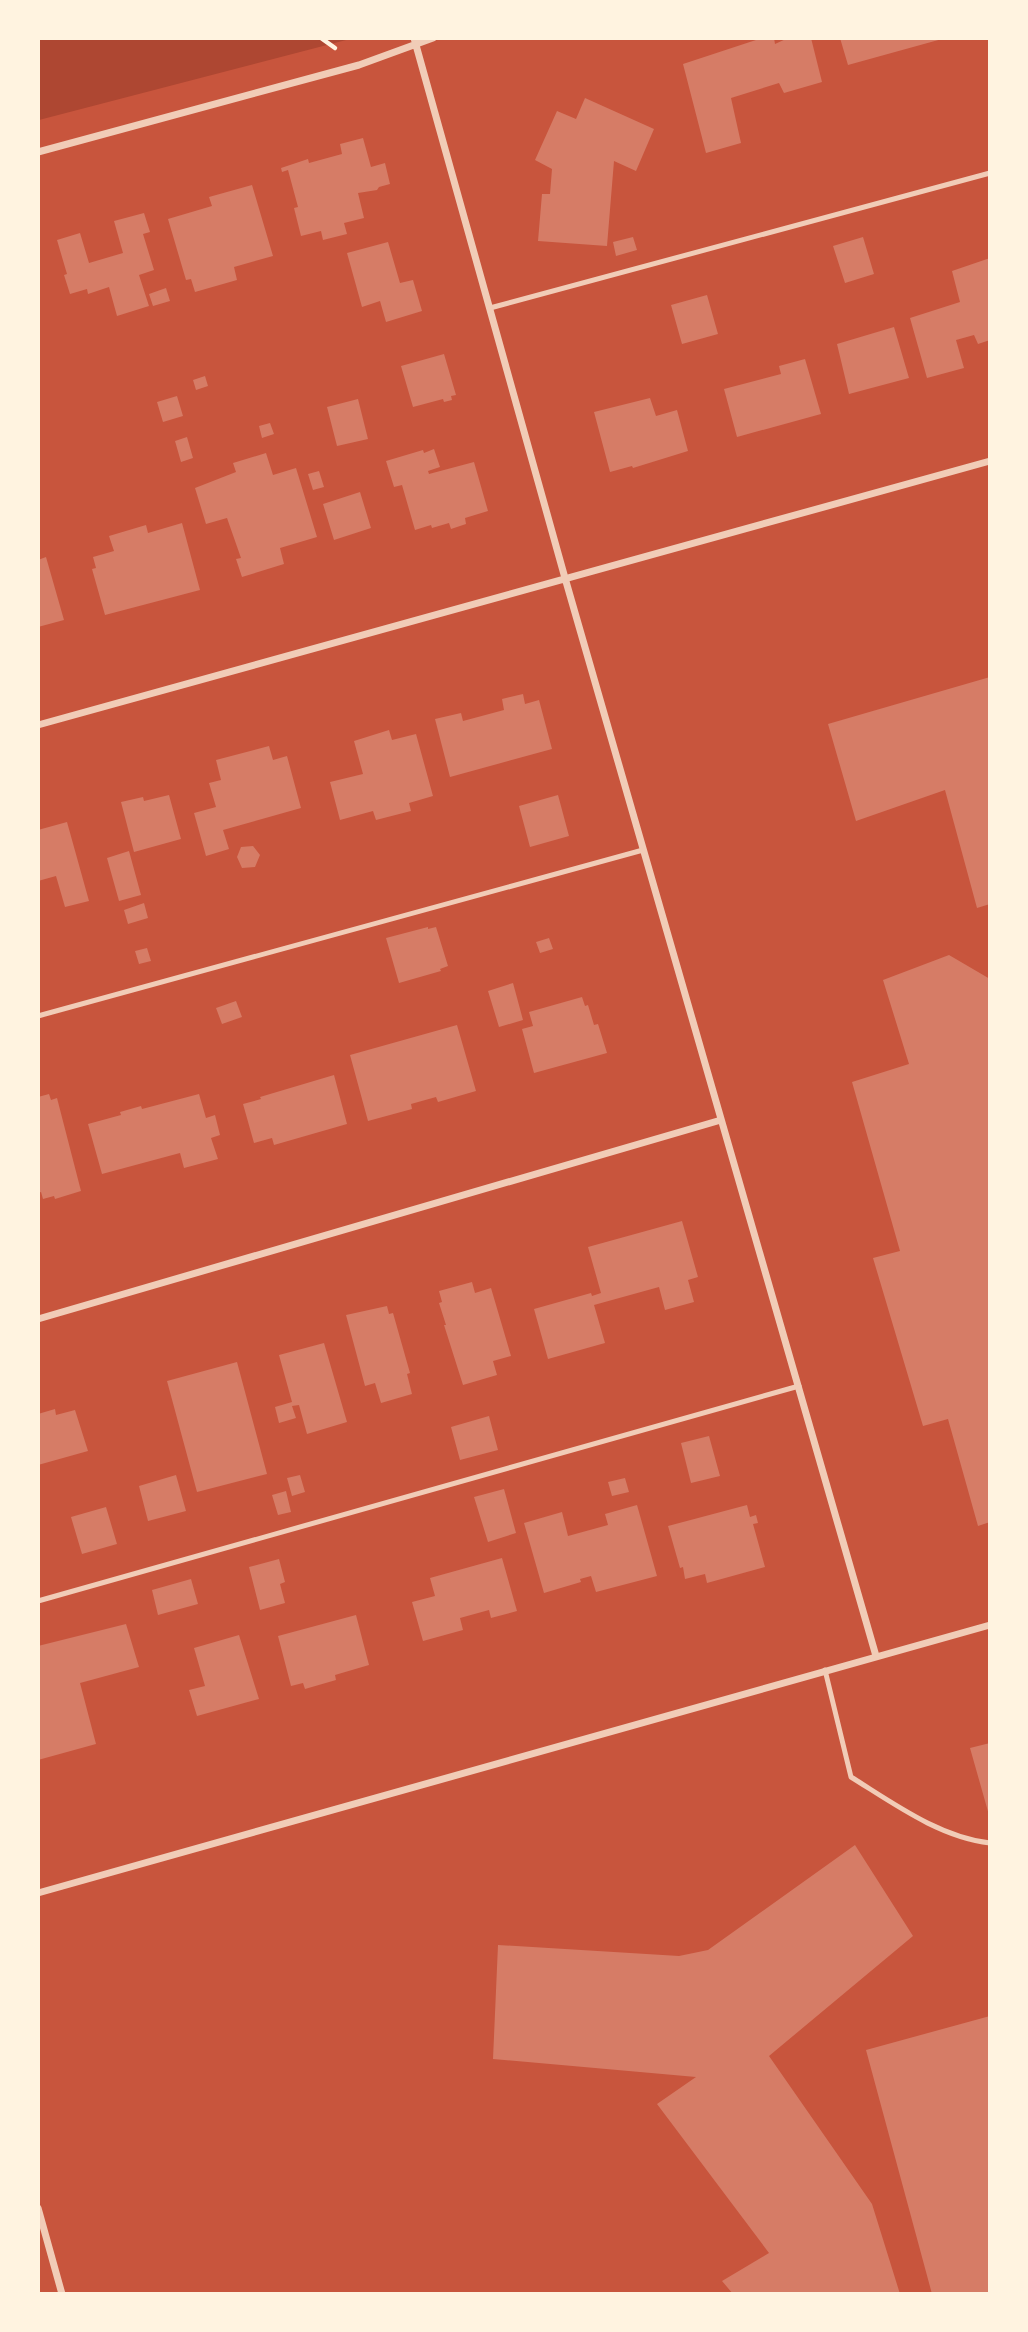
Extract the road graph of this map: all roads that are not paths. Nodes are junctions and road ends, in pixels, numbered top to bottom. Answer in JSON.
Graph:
{"nodes":[{"id":1,"x":433,"y":38,"type":"edge"},
{"id":2,"x":414,"y":41,"type":"edge"},
{"id":3,"x":38,"y":152,"type":"edge"},
{"id":4,"x":989,"y":173,"type":"edge"},
{"id":5,"x":489,"y":308,"type":"junction"},
{"id":6,"x":989,"y":461,"type":"edge"},
{"id":7,"x":565,"y":578,"type":"junction"},
{"id":8,"x":38,"y":725,"type":"edge"},
{"id":9,"x":643,"y":850,"type":"junction"},
{"id":10,"x":38,"y":1016,"type":"edge"},
{"id":11,"x":721,"y":1120,"type":"junction"},
{"id":12,"x":38,"y":1319,"type":"edge"},
{"id":13,"x":799,"y":1386,"type":"junction"},
{"id":14,"x":38,"y":1601,"type":"edge"},
{"id":15,"x":989,"y":1625,"type":"edge"},
{"id":16,"x":876,"y":1656,"type":"junction"},
{"id":17,"x":825,"y":1671,"type":"junction"},
{"id":18,"x":989,"y":1843,"type":"edge"},
{"id":19,"x":38,"y":1893,"type":"edge"},
{"id":20,"x":38,"y":2208,"type":"edge"},
{"id":21,"x":62,"y":2294,"type":"edge"}],
"edges":[{"from":1,"to":2,"type":"street"},
{"from":2,"to":3,"type":"street"},
{"from":2,"to":5,"type":"street"},
{"from":4,"to":5,"type":"lane"},
{"from":5,"to":7,"type":"street"},
{"from":6,"to":7,"type":"street"},
{"from":7,"to":8,"type":"street"},
{"from":7,"to":9,"type":"street"},
{"from":9,"to":10,"type":"lane"},
{"from":9,"to":11,"type":"street"},
{"from":11,"to":12,"type":"street"},
{"from":11,"to":13,"type":"street"},
{"from":13,"to":14,"type":"lane"},
{"from":13,"to":16,"type":"street"},
{"from":15,"to":16,"type":"street"},
{"from":16,"to":17,"type":"street"},
{"from":17,"to":18,"type":"lane"},
{"from":17,"to":19,"type":"street"},
{"from":20,"to":21,"type":"street"}]}
